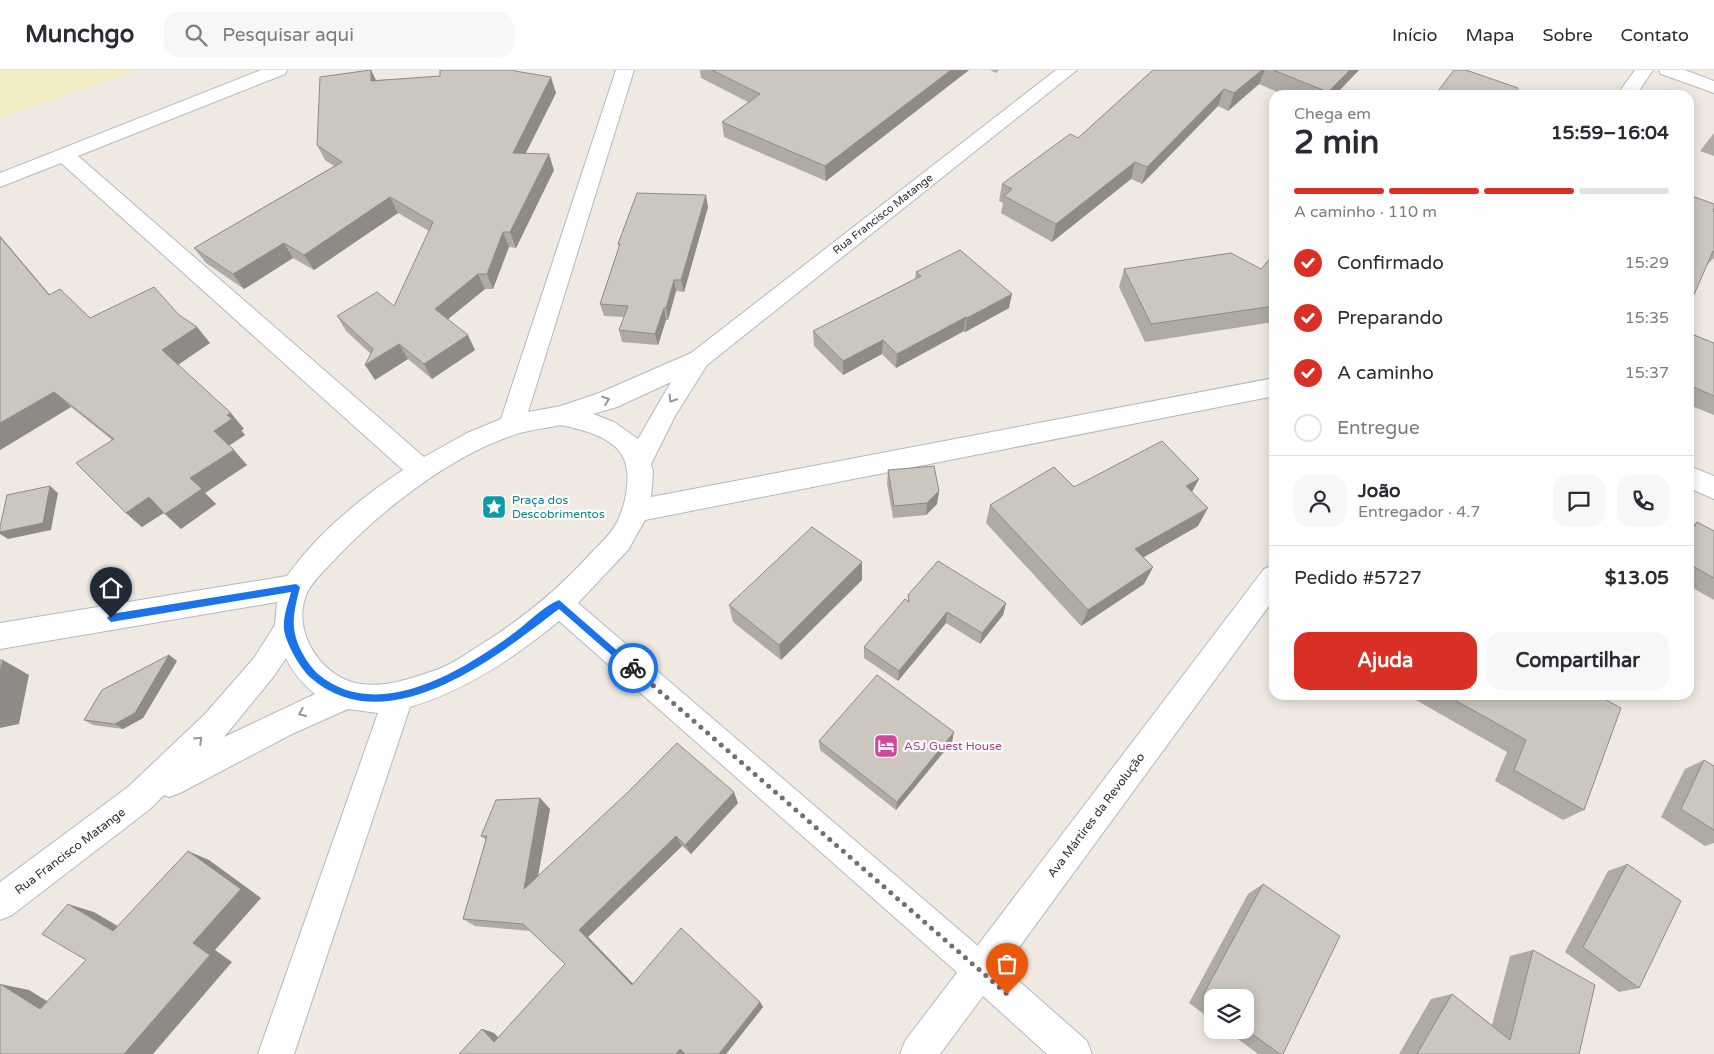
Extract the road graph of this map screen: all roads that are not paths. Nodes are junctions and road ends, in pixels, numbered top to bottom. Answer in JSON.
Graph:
{"nodes":[{"id":1,"x":278,"y":70,"type":"edge"},
{"id":2,"x":625,"y":70,"type":"edge"},
{"id":3,"x":1068,"y":70,"type":"edge"},
{"id":4,"x":1644,"y":70,"type":"edge"},
{"id":5,"x":1668,"y":70,"type":"edge"},
{"id":6,"x":1714,"y":87,"type":"edge"},
{"id":7,"x":1630,"y":90,"type":"edge"},
{"id":8,"x":63,"y":154,"type":"junction"},
{"id":9,"x":0,"y":180,"type":"edge"},
{"id":10,"x":699,"y":359,"type":"junction"},
{"id":11,"x":1269,"y":388,"type":"edge"},
{"id":12,"x":560,"y":415,"type":"junction"},
{"id":13,"x":511,"y":426,"type":"junction"},
{"id":14,"x":640,"y":461,"type":"junction"},
{"id":15,"x":422,"y":471,"type":"junction"},
{"id":16,"x":1694,"y":478,"type":"edge"},
{"id":17,"x":1714,"y":488,"type":"edge"},
{"id":18,"x":635,"y":511,"type":"junction"},
{"id":19,"x":1269,"y":584,"type":"edge"},
{"id":20,"x":296,"y":587,"type":"junction"},
{"id":21,"x":559,"y":604,"type":"junction"},
{"id":22,"x":288,"y":630,"type":"junction"},
{"id":23,"x":0,"y":636,"type":"edge"},
{"id":24,"x":347,"y":695,"type":"junction"},
{"id":25,"x":398,"y":698,"type":"junction"},
{"id":26,"x":139,"y":798,"type":"junction"},
{"id":27,"x":0,"y":903,"type":"edge"},
{"id":28,"x":980,"y":970,"type":"junction"},
{"id":29,"x":276,"y":1054,"type":"edge"},
{"id":30,"x":918,"y":1054,"type":"edge"},
{"id":31,"x":1074,"y":1054,"type":"edge"}],
"edges":[{"from":1,"to":8,"type":"street"},
{"from":2,"to":13,"type":"street"},
{"from":3,"to":10,"type":"street","name":"Rua Francisco Matange"},
{"from":4,"to":7,"type":"street"},
{"from":5,"to":6,"type":"street"},
{"from":8,"to":9,"type":"street"},
{"from":8,"to":15,"type":"street"},
{"from":12,"to":10,"type":"street","one_way":true},
{"from":10,"to":14,"type":"street","one_way":true},
{"from":11,"to":18,"type":"street"},
{"from":12,"to":13,"type":"street"},
{"from":12,"to":14,"type":"street"},
{"from":13,"to":15,"type":"street"},
{"from":14,"to":18,"type":"street"},
{"from":15,"to":20,"type":"street"},
{"from":16,"to":17,"type":"street"},
{"from":18,"to":21,"type":"street"},
{"from":19,"to":28,"type":"street","name":"Ava Mártires da Revolução"},
{"from":20,"to":22,"type":"street"},
{"from":20,"to":23,"type":"street"},
{"from":21,"to":25,"type":"street"},
{"from":21,"to":28,"type":"street"},
{"from":22,"to":24,"type":"street"},
{"from":26,"to":22,"type":"street","one_way":true},
{"from":24,"to":25,"type":"street"},
{"from":24,"to":26,"type":"street","one_way":true},
{"from":25,"to":29,"type":"street"},
{"from":26,"to":27,"type":"street","name":"Rua Francisco Matange"},
{"from":28,"to":30,"type":"street","name":"Ava Mártires da Revolução"},
{"from":28,"to":31,"type":"street"}]}
